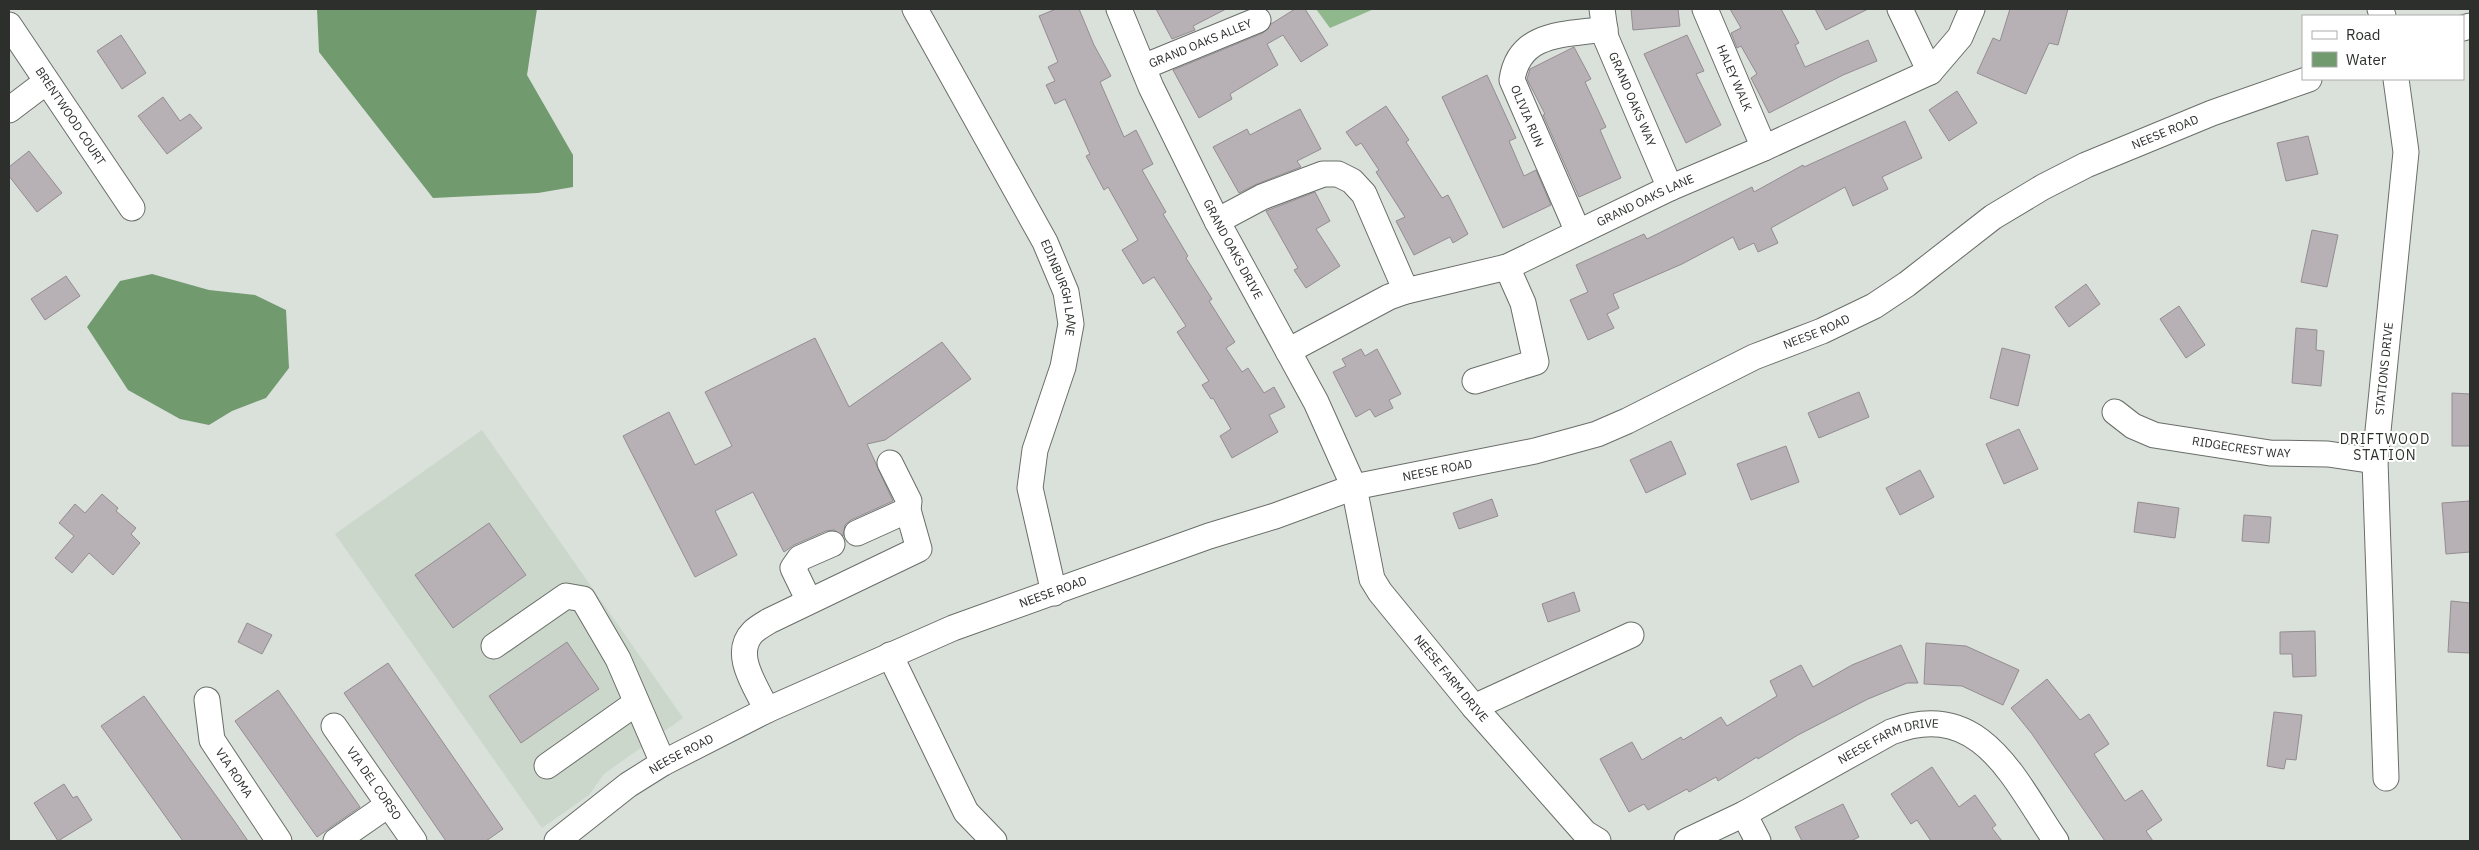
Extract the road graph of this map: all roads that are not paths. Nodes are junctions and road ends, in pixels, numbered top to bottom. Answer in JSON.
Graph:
{"nodes":[{"id":1,"x":915,"y":9,"type":"edge"},
{"id":2,"x":1119,"y":9,"type":"edge"},
{"id":3,"x":1705,"y":9,"type":"edge"},
{"id":4,"x":1900,"y":9,"type":"edge"},
{"id":5,"x":1972,"y":9,"type":"edge"},
{"id":6,"x":1604,"y":19,"type":"edge"},
{"id":7,"x":1258,"y":20,"type":"dead end"},
{"id":8,"x":9,"y":25,"type":"edge"},
{"id":9,"x":1143,"y":67,"type":"junction"},
{"id":10,"x":1930,"y":72,"type":"junction"},
{"id":11,"x":2306,"y":80,"type":"edge"},
{"id":12,"x":2396,"y":80,"type":"edge"},
{"id":13,"x":46,"y":82,"type":"junction"},
{"id":14,"x":9,"y":110,"type":"edge"},
{"id":15,"x":1764,"y":148,"type":"junction"},
{"id":16,"x":1670,"y":188,"type":"junction"},
{"id":17,"x":132,"y":208,"type":"dead end"},
{"id":18,"x":1218,"y":221,"type":"junction"},
{"id":19,"x":1578,"y":232,"type":"junction"},
{"id":20,"x":1507,"y":267,"type":"junction"},
{"id":21,"x":1406,"y":290,"type":"junction"},
{"id":22,"x":1288,"y":351,"type":"junction"},
{"id":23,"x":1475,"y":381,"type":"dead end"},
{"id":24,"x":2115,"y":412,"type":"dead end"},
{"id":25,"x":2375,"y":461,"type":"junction"},
{"id":26,"x":890,"y":463,"type":"dead end"},
{"id":27,"x":1354,"y":486,"type":"junction"},
{"id":28,"x":908,"y":510,"type":"junction"},
{"id":29,"x":857,"y":533,"type":"dead end"},
{"id":30,"x":832,"y":544,"type":"dead end"},
{"id":31,"x":1054,"y":593,"type":"junction"},
{"id":32,"x":809,"y":601,"type":"junction"},
{"id":33,"x":1631,"y":635,"type":"dead end"},
{"id":34,"x":494,"y":646,"type":"dead end"},
{"id":35,"x":890,"y":655,"type":"junction"},
{"id":36,"x":207,"y":700,"type":"dead end"},
{"id":37,"x":636,"y":702,"type":"junction"},
{"id":38,"x":1474,"y":707,"type":"junction"},
{"id":39,"x":767,"y":710,"type":"junction"},
{"id":40,"x":334,"y":726,"type":"dead end"},
{"id":41,"x":663,"y":763,"type":"junction"},
{"id":42,"x":547,"y":766,"type":"dead end"},
{"id":43,"x":2386,"y":778,"type":"dead end"},
{"id":44,"x":388,"y":805,"type":"junction"},
{"id":45,"x":1744,"y":814,"type":"junction"},
{"id":46,"x":971,"y":829,"type":"edge"},
{"id":47,"x":279,"y":841,"type":"edge"},
{"id":48,"x":336,"y":841,"type":"edge"},
{"id":49,"x":414,"y":841,"type":"edge"},
{"id":50,"x":557,"y":841,"type":"edge"},
{"id":51,"x":994,"y":841,"type":"edge"},
{"id":52,"x":1598,"y":841,"type":"edge"},
{"id":53,"x":1688,"y":841,"type":"edge"},
{"id":54,"x":1758,"y":841,"type":"edge"},
{"id":55,"x":2056,"y":841,"type":"edge"}],
"edges":[{"from":1,"to":31,"type":"street","name":"EDINBURGH LANE"},
{"from":2,"to":9,"type":"street","name":"GRAND OAKS DRIVE"},
{"from":3,"to":15,"type":"street","name":"HALEY WALK"},
{"from":4,"to":10,"type":"street"},
{"from":5,"to":10,"type":"street","name":"GRAND OAKS LANE"},
{"from":6,"to":16,"type":"street","name":"GRAND OAKS WAY"},
{"from":6,"to":19,"type":"street","name":"OLIVIA RUN"},
{"from":7,"to":9,"type":"street","name":"GRAND OAKS ALLEY"},
{"from":8,"to":13,"type":"street","name":"BRENTWOOD COURT"},
{"from":9,"to":18,"type":"street","name":"GRAND OAKS DRIVE"},
{"from":10,"to":15,"type":"street","name":"GRAND OAKS LANE"},
{"from":11,"to":27,"type":"street","name":"NEESE ROAD"},
{"from":12,"to":25,"type":"street","name":"STATIONS DRIVE"},
{"from":13,"to":14,"type":"street"},
{"from":13,"to":17,"type":"street","name":"BRENTWOOD COURT"},
{"from":15,"to":16,"type":"street","name":"GRAND OAKS LANE"},
{"from":16,"to":19,"type":"street","name":"GRAND OAKS LANE"},
{"from":18,"to":21,"type":"street"},
{"from":18,"to":22,"type":"street","name":"GRAND OAKS DRIVE"},
{"from":19,"to":20,"type":"street","name":"GRAND OAKS LANE"},
{"from":20,"to":21,"type":"street","name":"GRAND OAKS LANE"},
{"from":20,"to":23,"type":"street"},
{"from":21,"to":22,"type":"street","name":"GRAND OAKS LANE"},
{"from":22,"to":27,"type":"street","name":"GRAND OAKS DRIVE"},
{"from":24,"to":25,"type":"street","name":"RIDGECREST WAY"},
{"from":25,"to":43,"type":"street","name":"STATIONS DRIVE"},
{"from":26,"to":28,"type":"street"},
{"from":27,"to":31,"type":"street","name":"NEESE ROAD"},
{"from":27,"to":38,"type":"street","name":"NEESE FARM DRIVE"},
{"from":28,"to":29,"type":"street"},
{"from":28,"to":32,"type":"street"},
{"from":30,"to":32,"type":"street"},
{"from":31,"to":35,"type":"street","name":"NEESE ROAD"},
{"from":32,"to":39,"type":"street"},
{"from":33,"to":38,"type":"street"},
{"from":34,"to":37,"type":"street"},
{"from":35,"to":39,"type":"street","name":"NEESE ROAD"},
{"from":35,"to":46,"type":"street"},
{"from":36,"to":47,"type":"street","name":"VIA ROMA"},
{"from":37,"to":41,"type":"street"},
{"from":37,"to":42,"type":"street"},
{"from":38,"to":52,"type":"street","name":"NEESE FARM DRIVE"},
{"from":39,"to":41,"type":"street","name":"NEESE ROAD"},
{"from":40,"to":44,"type":"street","name":"VIA DEL CORSO"},
{"from":41,"to":50,"type":"street","name":"NEESE ROAD"},
{"from":44,"to":48,"type":"street"},
{"from":44,"to":49,"type":"street","name":"VIA DEL CORSO"},
{"from":45,"to":53,"type":"street","name":"NEESE FARM DRIVE"},
{"from":45,"to":54,"type":"street"},
{"from":45,"to":55,"type":"street","name":"NEESE FARM DRIVE"},
{"from":46,"to":51,"type":"street"}]}
